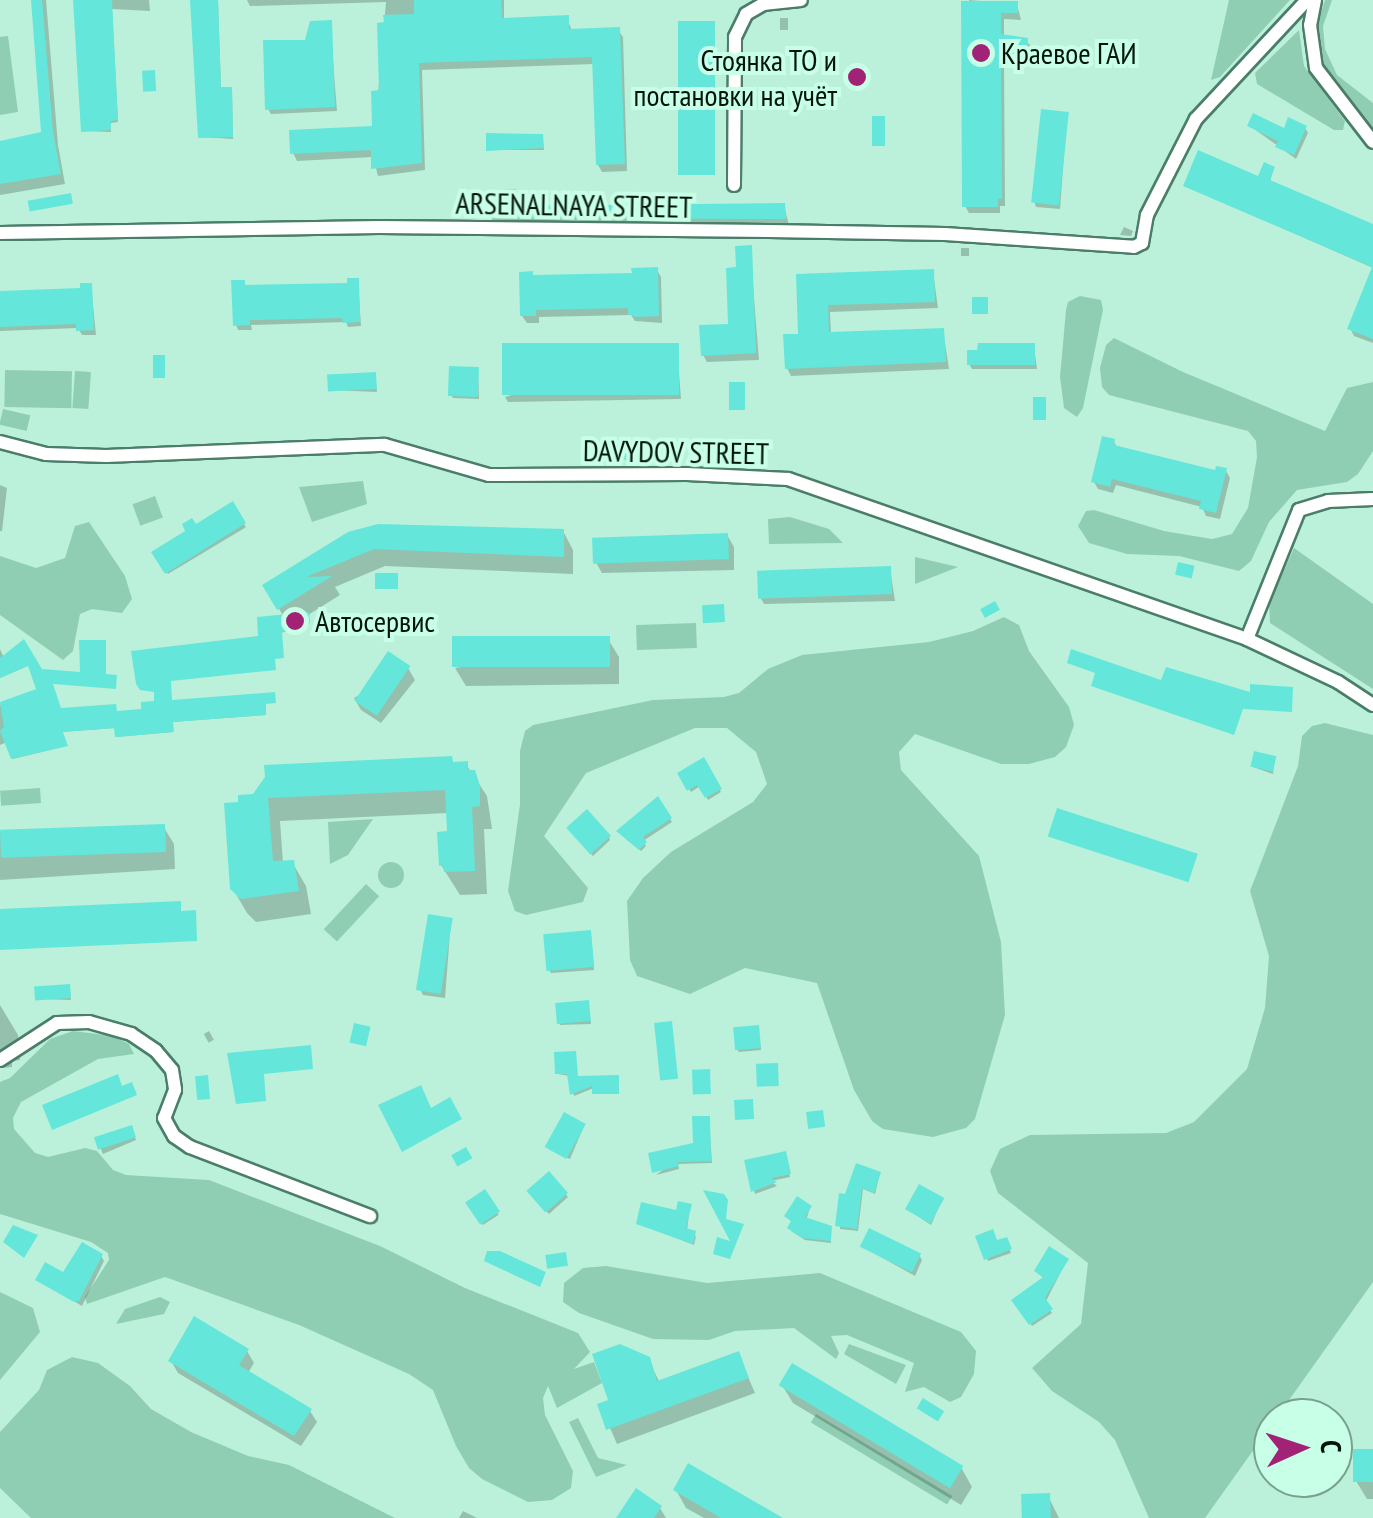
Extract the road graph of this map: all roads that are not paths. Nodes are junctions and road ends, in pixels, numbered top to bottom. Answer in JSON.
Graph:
{"nodes":[{"id":1,"x":801,"y":0,"type":"edge"},
{"id":2,"x":1307,"y":0,"type":"edge"},
{"id":3,"x":1315,"y":0,"type":"edge"},
{"id":4,"x":1373,"y":142,"type":"edge"},
{"id":5,"x":734,"y":185,"type":"dead end"},
{"id":6,"x":0,"y":232,"type":"edge"},
{"id":7,"x":0,"y":442,"type":"edge"},
{"id":8,"x":1373,"y":500,"type":"edge"},
{"id":9,"x":1248,"y":639,"type":"junction"},
{"id":10,"x":1373,"y":705,"type":"edge"},
{"id":11,"x":0,"y":1060,"type":"edge"},
{"id":12,"x":370,"y":1216,"type":"dead end"}],
"edges":[{"from":1,"to":5,"type":"street"},
{"from":2,"to":6,"type":"street","name":"ARSENALNAYA STREET"},
{"from":3,"to":4,"type":"street"},
{"from":7,"to":9,"type":"street","name":"DAVYDOV STREET"},
{"from":8,"to":9,"type":"street"},
{"from":9,"to":10,"type":"street","name":"DAVYDOV STREET"},
{"from":11,"to":12,"type":"street"}]}
